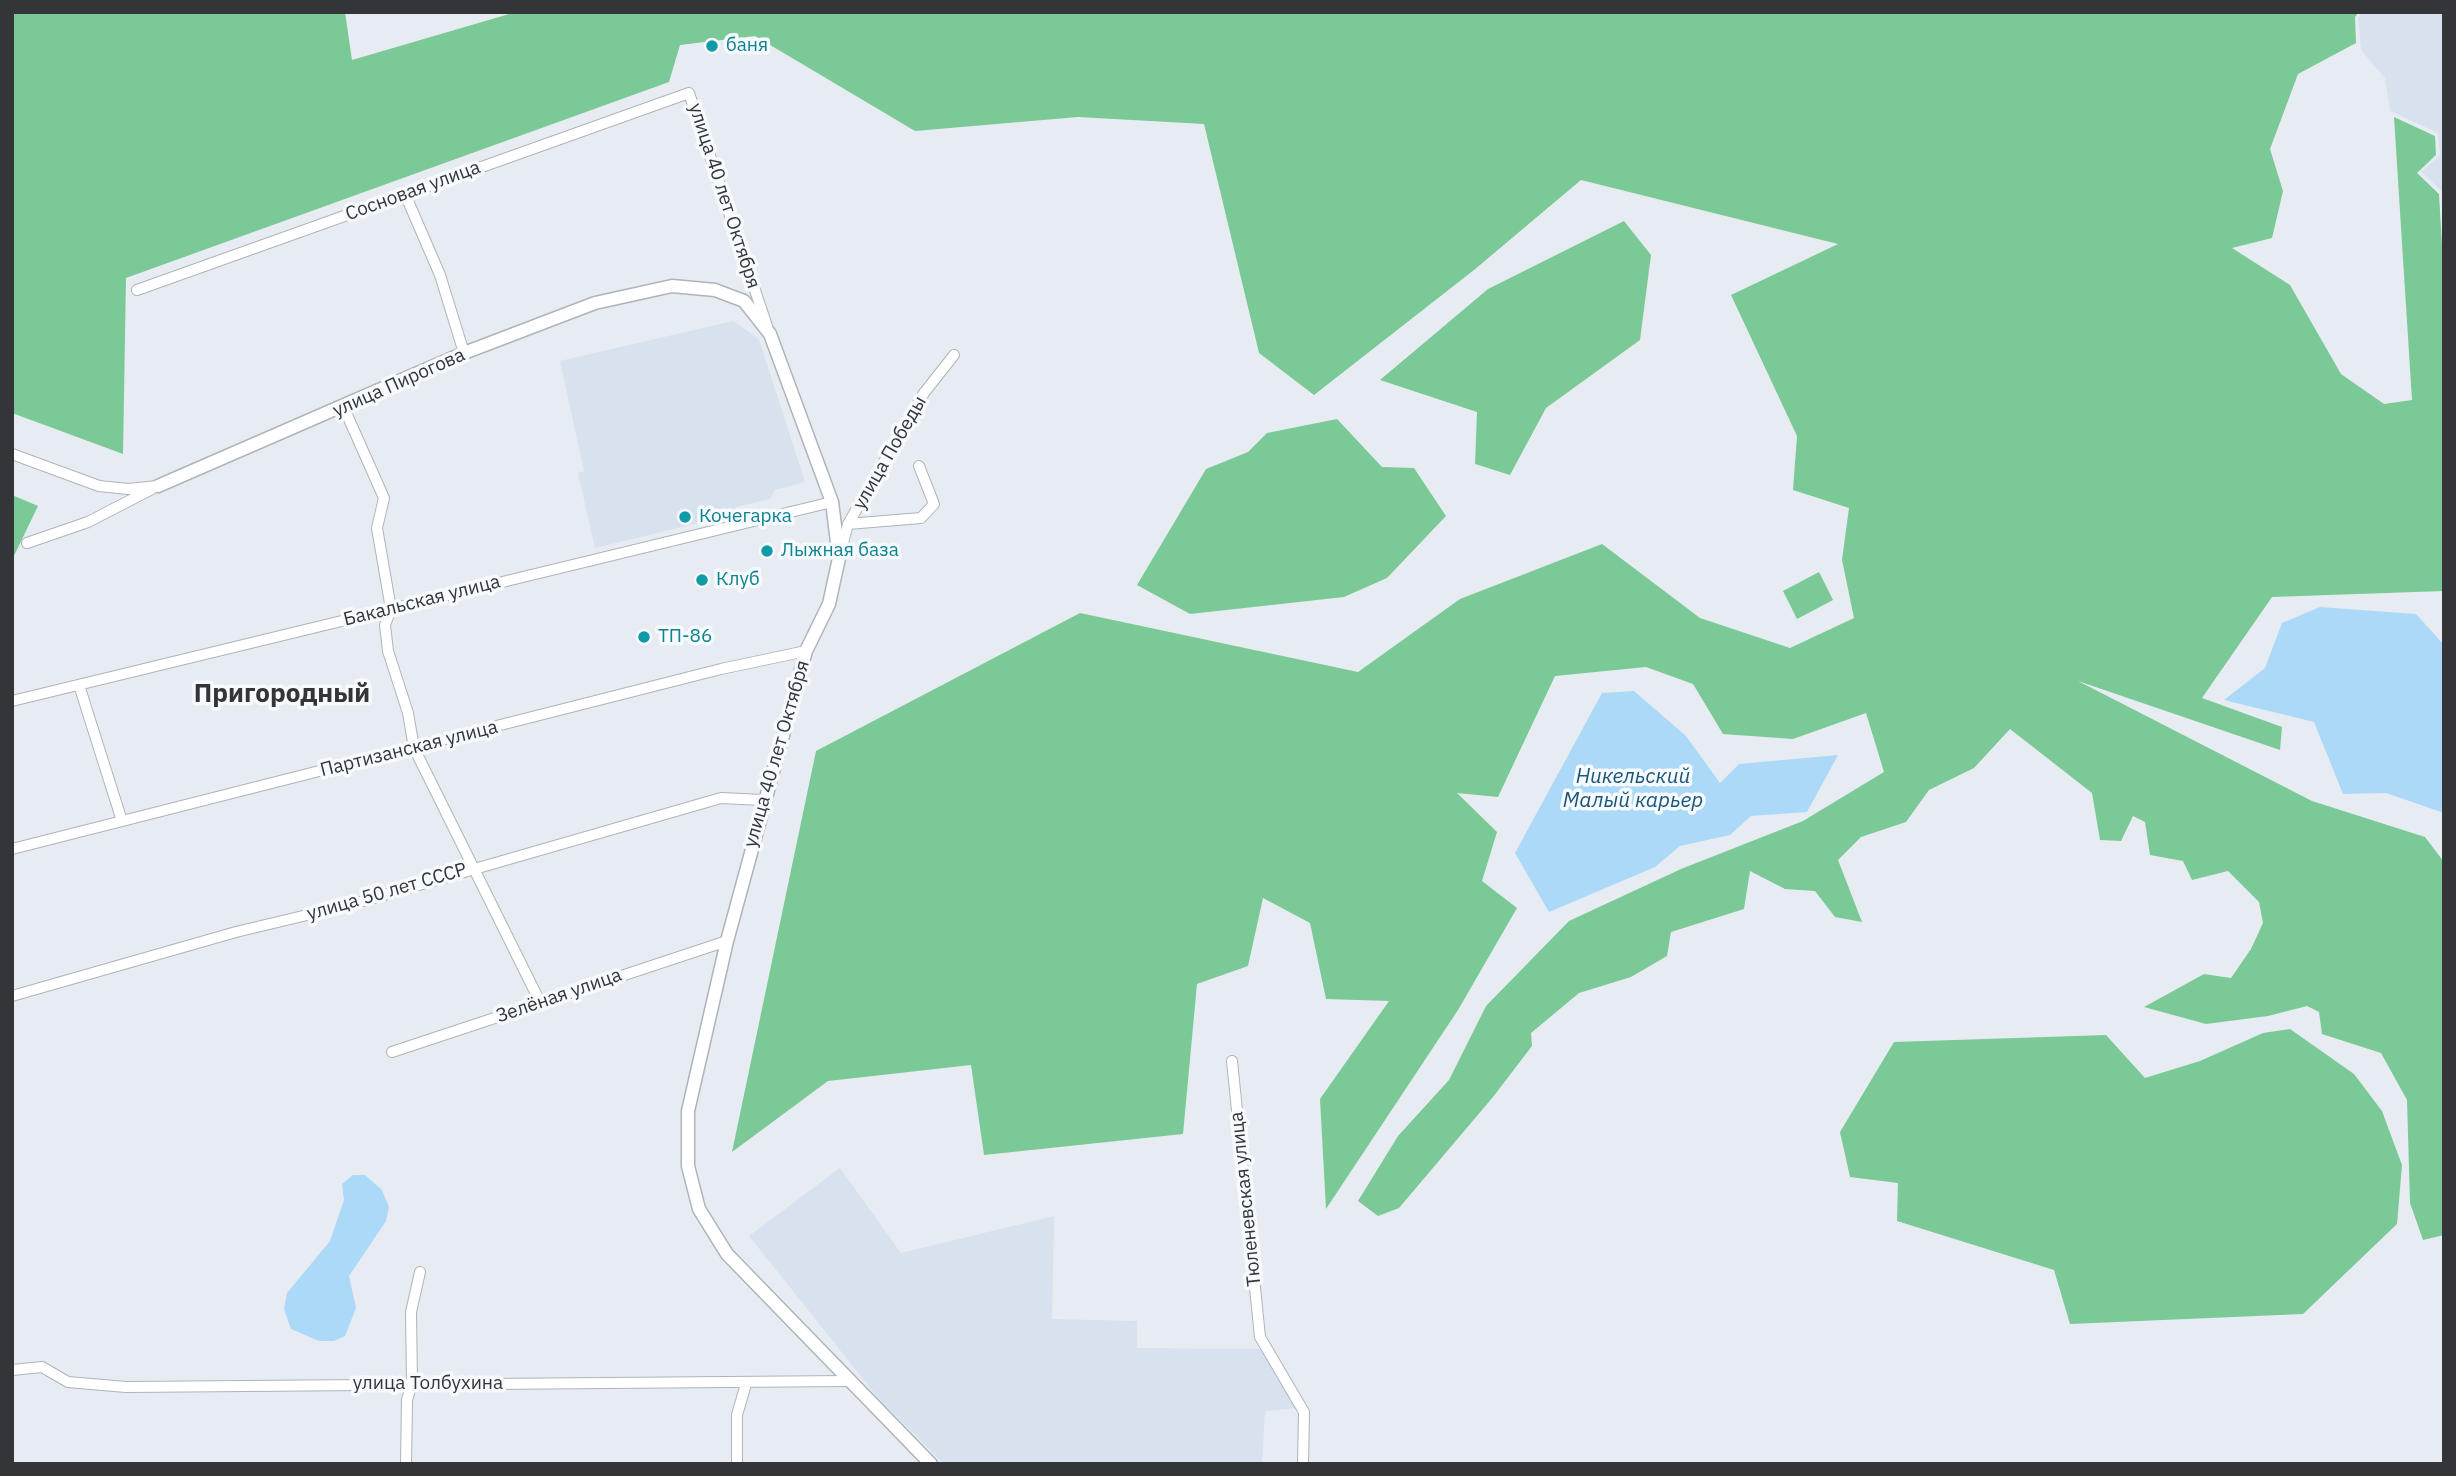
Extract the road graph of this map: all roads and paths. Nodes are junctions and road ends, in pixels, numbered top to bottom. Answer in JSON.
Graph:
{"nodes":[{"id":1,"x":689,"y":93,"type":"joint"},
{"id":2,"x":405,"y":194,"type":"junction"},
{"id":3,"x":137,"y":290,"type":"dead end"},
{"id":4,"x":769,"y":334,"type":"junction"},
{"id":5,"x":464,"y":353,"type":"junction"},
{"id":6,"x":954,"y":355,"type":"dead end"},
{"id":7,"x":344,"y":408,"type":"junction"},
{"id":8,"x":12,"y":454,"type":"edge"},
{"id":9,"x":919,"y":466,"type":"dead end"},
{"id":10,"x":158,"y":486,"type":"junction"},
{"id":11,"x":832,"y":502,"type":"junction"},
{"id":12,"x":848,"y":524,"type":"junction"},
{"id":13,"x":27,"y":542,"type":"dead end"},
{"id":14,"x":839,"y":558,"type":"junction"},
{"id":15,"x":391,"y":609,"type":"junction"},
{"id":16,"x":806,"y":651,"type":"junction"},
{"id":17,"x":79,"y":685,"type":"junction"},
{"id":18,"x":12,"y":701,"type":"edge"},
{"id":19,"x":414,"y":748,"type":"junction"},
{"id":20,"x":763,"y":800,"type":"junction"},
{"id":21,"x":122,"y":821,"type":"junction"},
{"id":22,"x":12,"y":849,"type":"edge"},
{"id":23,"x":476,"y":868,"type":"junction"},
{"id":24,"x":727,"y":941,"type":"junction"},
{"id":25,"x":12,"y":996,"type":"edge"},
{"id":26,"x":541,"y":1004,"type":"junction"},
{"id":27,"x":392,"y":1052,"type":"dead end"},
{"id":28,"x":1233,"y":1060,"type":"dead end"},
{"id":29,"x":420,"y":1272,"type":"dead end"},
{"id":30,"x":12,"y":1370,"type":"edge"},
{"id":31,"x":848,"y":1381,"type":"junction"},
{"id":32,"x":412,"y":1383,"type":"junction"},
{"id":33,"x":746,"y":1384,"type":"junction"},
{"id":34,"x":406,"y":1464,"type":"edge"},
{"id":35,"x":737,"y":1464,"type":"edge"},
{"id":36,"x":931,"y":1464,"type":"edge"},
{"id":37,"x":1303,"y":1464,"type":"edge"}],
"edges":[{"from":1,"to":2,"type":"street","name":"Сосновая улица"},
{"from":1,"to":4,"type":"street","name":"улица 40 лет Октября"},
{"from":2,"to":3,"type":"street","name":"Сосновая улица"},
{"from":2,"to":5,"type":"street"},
{"from":4,"to":5,"type":"street","name":"улица Пирогова"},
{"from":4,"to":11,"type":"street","name":"улица 40 лет Октября"},
{"from":5,"to":7,"type":"street","name":"улица Пирогова"},
{"from":6,"to":12,"type":"street","name":"улица Победы"},
{"from":7,"to":10,"type":"street","name":"улица Пирогова"},
{"from":7,"to":15,"type":"street"},
{"from":8,"to":10,"type":"street"},
{"from":9,"to":12,"type":"street"},
{"from":10,"to":13,"type":"street","name":"улица Пирогова"},
{"from":11,"to":14,"type":"street","name":"улица 40 лет Октября"},
{"from":11,"to":15,"type":"street","name":"Бакальская улица"},
{"from":12,"to":14,"type":"street","name":"улица Победы"},
{"from":14,"to":16,"type":"street","name":"улица 40 лет Октября"},
{"from":15,"to":17,"type":"street","name":"Бакальская улица"},
{"from":15,"to":19,"type":"street"},
{"from":16,"to":19,"type":"street","name":"Партизанская улица"},
{"from":16,"to":20,"type":"street","name":"улица 40 лет Октября"},
{"from":17,"to":18,"type":"street","name":"Бакальская улица"},
{"from":17,"to":21,"type":"street"},
{"from":19,"to":21,"type":"street","name":"Партизанская улица"},
{"from":19,"to":23,"type":"street"},
{"from":20,"to":23,"type":"street","name":"улица 50 лет СССР"},
{"from":20,"to":24,"type":"street","name":"улица 40 лет Октября"},
{"from":21,"to":22,"type":"street","name":"Партизанская улица"},
{"from":23,"to":25,"type":"street","name":"улица 50 лет СССР"},
{"from":23,"to":26,"type":"street"},
{"from":24,"to":26,"type":"street","name":"Зелёная улица"},
{"from":24,"to":31,"type":"street","name":"улица 40 лет Октября"},
{"from":26,"to":27,"type":"street","name":"Зелёная улица"},
{"from":28,"to":37,"type":"street","name":"Тюленевская улица"},
{"from":29,"to":32,"type":"street"},
{"from":30,"to":32,"type":"street","name":"улица Толбухина"},
{"from":31,"to":33,"type":"street","name":"улица Толбухина"},
{"from":31,"to":36,"type":"street","name":"улица 40 лет Октября"},
{"from":32,"to":33,"type":"street","name":"улица Толбухина"},
{"from":32,"to":34,"type":"street"},
{"from":33,"to":35,"type":"street"}]}
